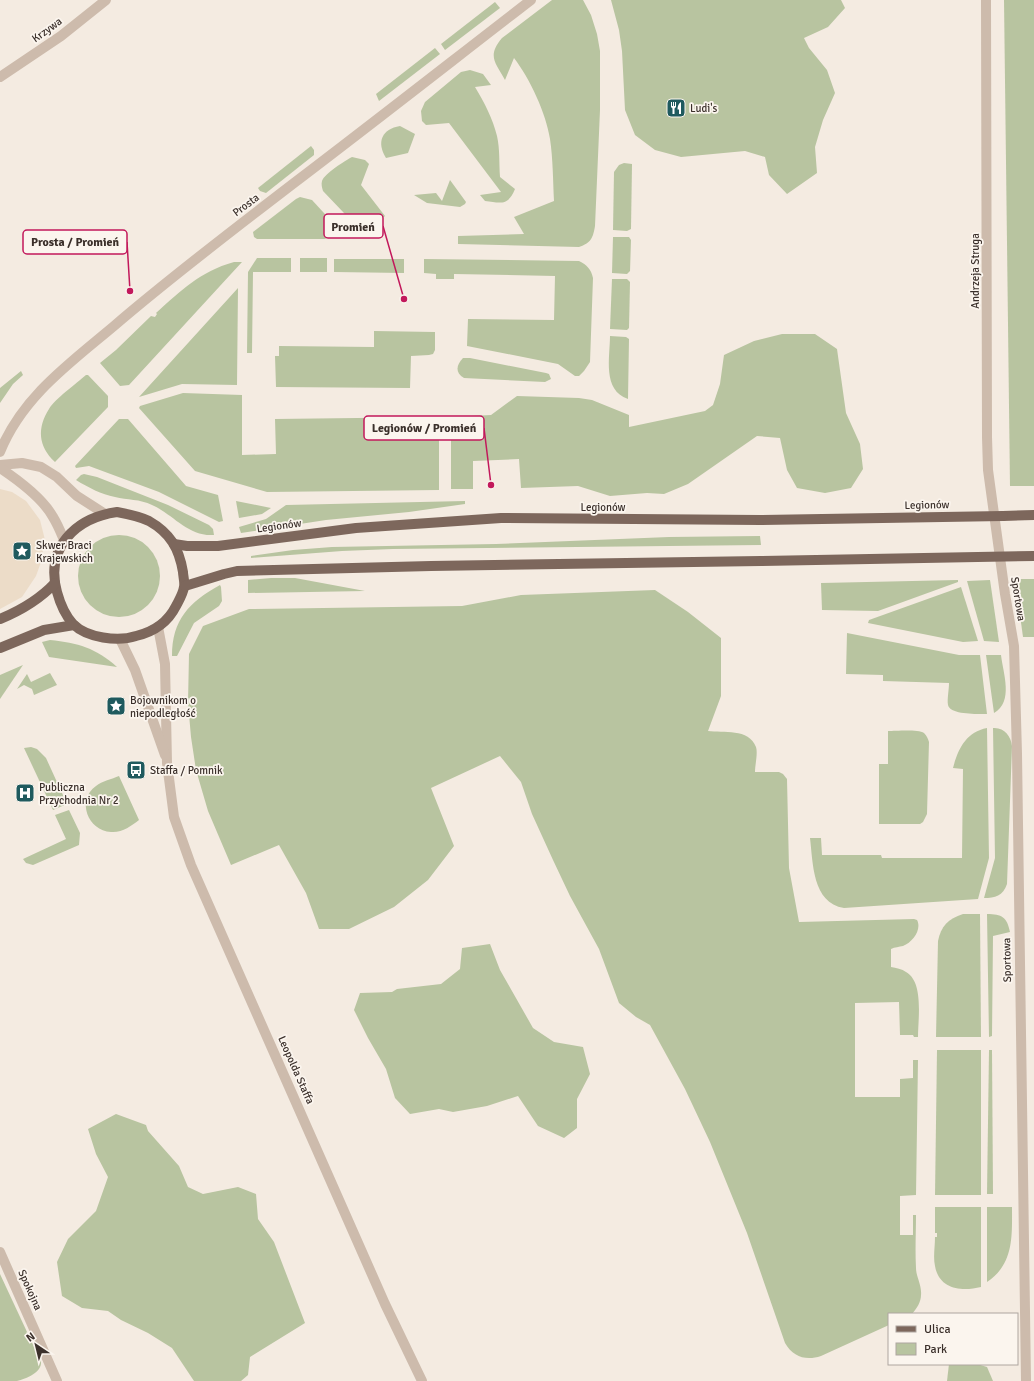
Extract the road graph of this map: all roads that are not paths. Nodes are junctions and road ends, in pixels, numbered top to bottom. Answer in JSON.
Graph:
{"nodes":[{"id":1,"x":106,"y":0,"type":"edge"},
{"id":2,"x":531,"y":0,"type":"edge"},
{"id":3,"x":986,"y":0,"type":"edge"},
{"id":4,"x":0,"y":77,"type":"edge"},
{"id":5,"x":0,"y":452,"type":"edge"},
{"id":6,"x":0,"y":465,"type":"edge"},
{"id":7,"x":0,"y":468,"type":"edge"},
{"id":8,"x":106,"y":514,"type":"junction"},
{"id":9,"x":1034,"y":515,"type":"edge"},
{"id":10,"x":64,"y":540,"type":"junction"},
{"id":11,"x":998,"y":541,"type":"joint"},
{"id":12,"x":174,"y":544,"type":"junction"},
{"id":13,"x":1034,"y":556,"type":"edge"},
{"id":14,"x":55,"y":583,"type":"junction"},
{"id":15,"x":185,"y":586,"type":"junction"},
{"id":16,"x":0,"y":619,"type":"edge"},
{"id":17,"x":74,"y":625,"type":"junction"},
{"id":18,"x":158,"y":627,"type":"junction"},
{"id":19,"x":120,"y":639,"type":"junction"},
{"id":20,"x":0,"y":648,"type":"edge"},
{"id":21,"x":167,"y":763,"type":"junction"},
{"id":22,"x":0,"y":1252,"type":"edge"},
{"id":23,"x":57,"y":1381,"type":"edge"},
{"id":24,"x":422,"y":1381,"type":"edge"},
{"id":25,"x":1026,"y":1381,"type":"edge"}],
"edges":[{"from":1,"to":4,"type":"street","name":"Krzywa"},
{"from":2,"to":5,"type":"street","name":"Prosta"},
{"from":3,"to":11,"type":"street","name":"Andrzeja Struga"},
{"from":6,"to":8,"type":"street"},
{"from":7,"to":10,"type":"street"},
{"from":8,"to":10,"type":"main road"},
{"from":8,"to":12,"type":"main road"},
{"from":9,"to":12,"type":"main road","name":"Legionów","bridge":true},
{"from":10,"to":14,"type":"main road"},
{"from":11,"to":25,"type":"street","name":"Sportowa"},
{"from":12,"to":15,"type":"main road"},
{"from":13,"to":15,"type":"main road","bridge":true},
{"from":14,"to":16,"type":"main road"},
{"from":14,"to":17,"type":"main road"},
{"from":15,"to":18,"type":"main road"},
{"from":17,"to":19,"type":"main road"},
{"from":17,"to":20,"type":"main road"},
{"from":18,"to":19,"type":"main road"},
{"from":18,"to":21,"type":"street","name":"Leopolda Staffa"},
{"from":19,"to":21,"type":"street","name":"Leopolda Staffa"},
{"from":21,"to":24,"type":"street","name":"Leopolda Staffa"},
{"from":22,"to":23,"type":"street","name":"Spokojna"}]}
